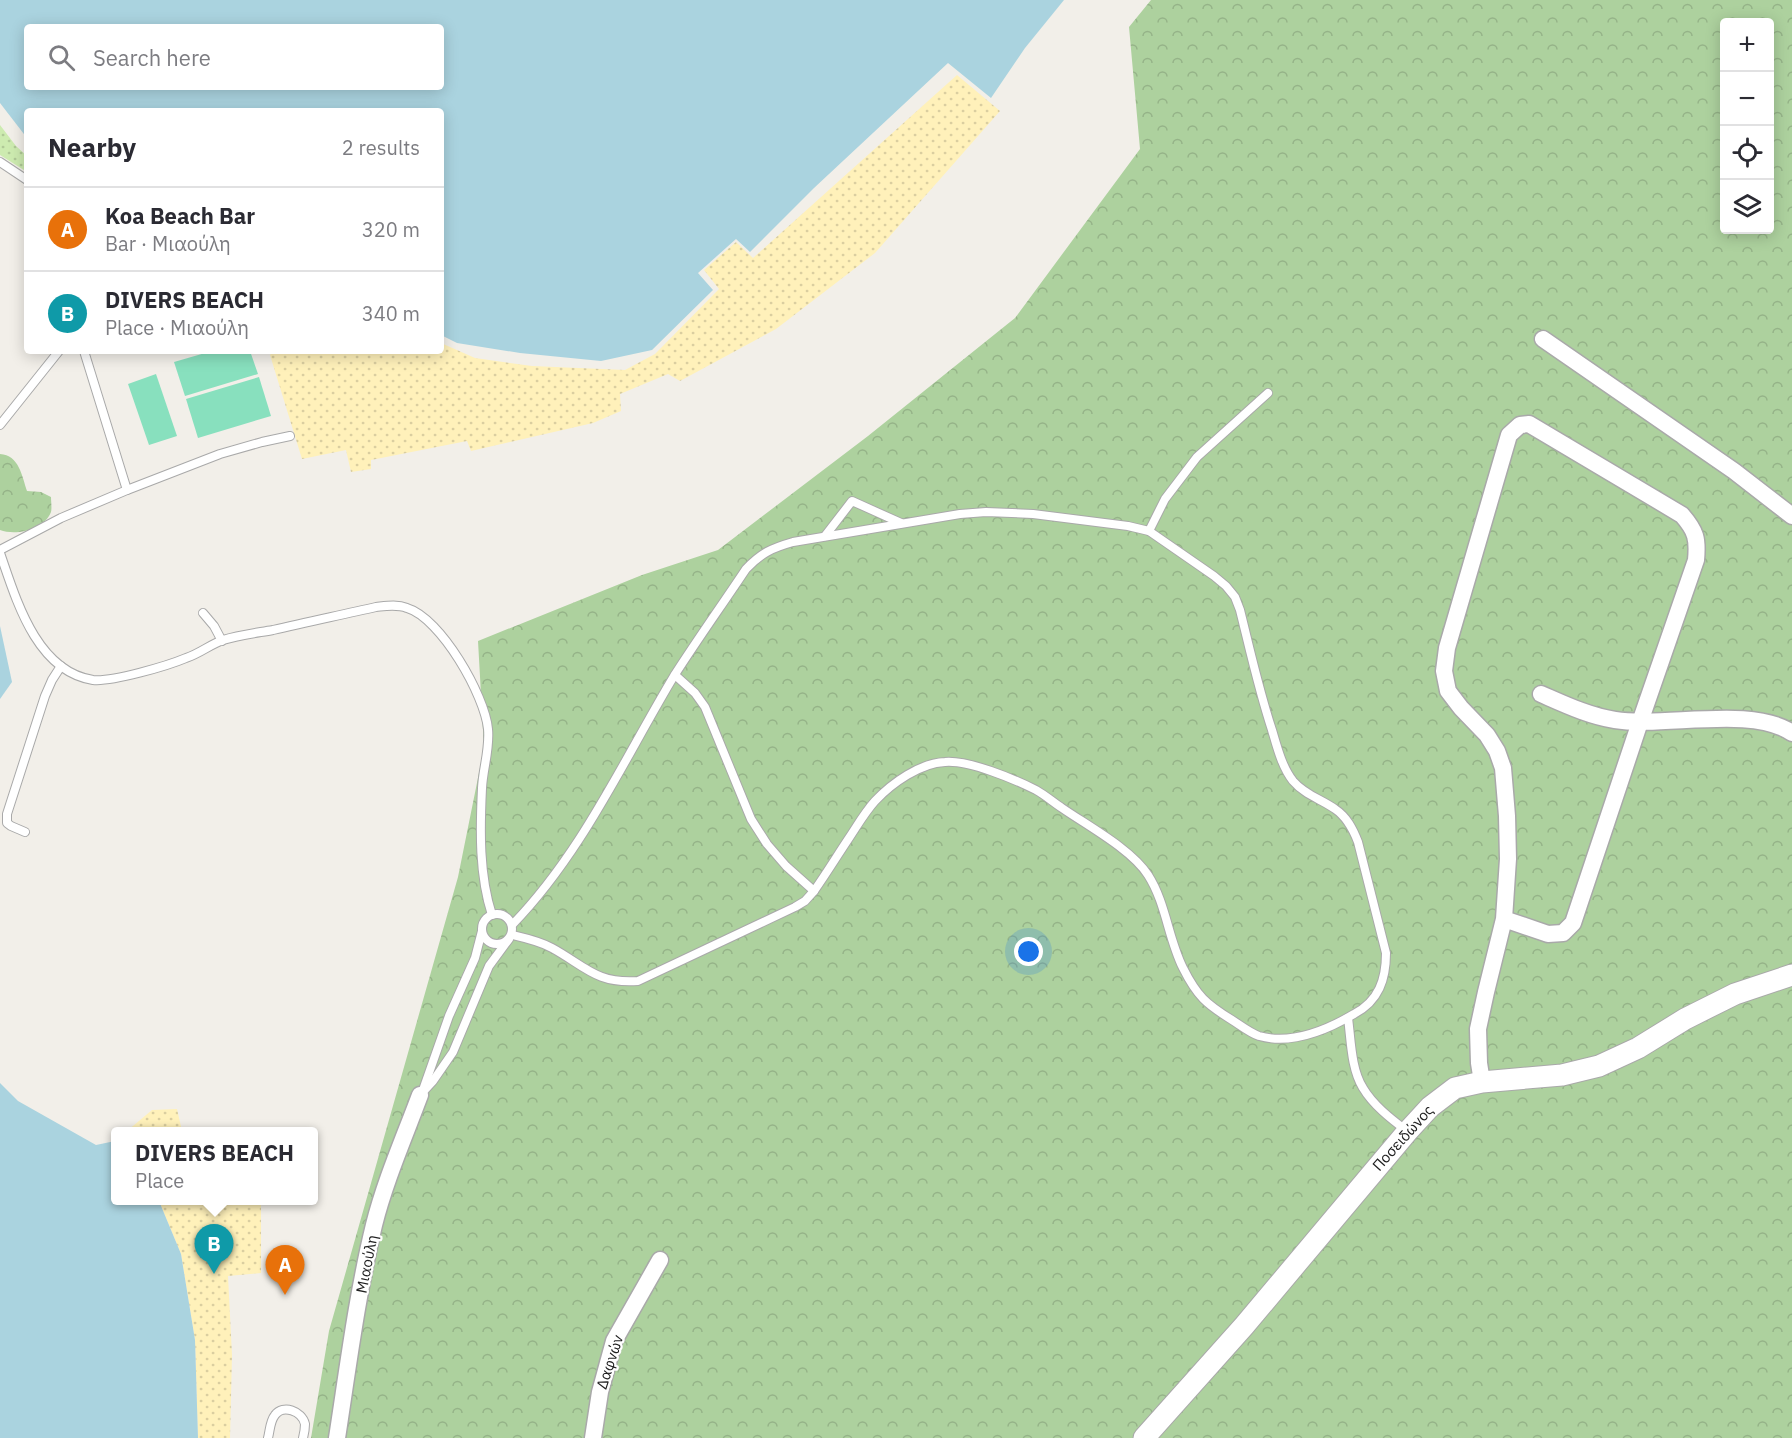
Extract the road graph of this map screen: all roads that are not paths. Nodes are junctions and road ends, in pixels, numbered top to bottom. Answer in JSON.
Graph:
{"nodes":[{"id":1,"x":0,"y":162,"type":"edge"},
{"id":2,"x":24,"y":178,"type":"edge"},
{"id":3,"x":1543,"y":339,"type":"dead end"},
{"id":4,"x":57,"y":354,"type":"edge"},
{"id":5,"x":85,"y":354,"type":"edge"},
{"id":6,"x":1268,"y":393,"type":"dead end"},
{"id":7,"x":0,"y":425,"type":"edge"},
{"id":8,"x":290,"y":436,"type":"dead end"},
{"id":9,"x":127,"y":490,"type":"junction"},
{"id":10,"x":1792,"y":516,"type":"edge"},
{"id":11,"x":901,"y":524,"type":"junction"},
{"id":12,"x":1149,"y":531,"type":"junction"},
{"id":13,"x":825,"y":536,"type":"junction"},
{"id":14,"x":0,"y":552,"type":"edge"},
{"id":15,"x":203,"y":613,"type":"dead end"},
{"id":16,"x":222,"y":641,"type":"junction"},
{"id":17,"x":61,"y":666,"type":"junction"},
{"id":18,"x":675,"y":675,"type":"junction"},
{"id":19,"x":1540,"y":694,"type":"dead end"},
{"id":20,"x":1640,"y":722,"type":"junction"},
{"id":21,"x":1792,"y":733,"type":"edge"},
{"id":22,"x":25,"y":832,"type":"dead end"},
{"id":23,"x":814,"y":891,"type":"junction"},
{"id":24,"x":492,"y":915,"type":"junction"},
{"id":25,"x":1504,"y":919,"type":"junction"},
{"id":26,"x":512,"y":925,"type":"junction"},
{"id":27,"x":482,"y":930,"type":"junction"},
{"id":28,"x":510,"y":937,"type":"junction"},
{"id":29,"x":1792,"y":975,"type":"edge"},
{"id":30,"x":1347,"y":1018,"type":"junction"},
{"id":31,"x":1482,"y":1082,"type":"junction"},
{"id":32,"x":420,"y":1095,"type":"junction"},
{"id":33,"x":1407,"y":1132,"type":"junction"},
{"id":34,"x":660,"y":1260,"type":"dead end"},
{"id":35,"x":268,"y":1438,"type":"edge"},
{"id":36,"x":303,"y":1438,"type":"edge"},
{"id":37,"x":337,"y":1438,"type":"edge"},
{"id":38,"x":593,"y":1438,"type":"edge"},
{"id":39,"x":1144,"y":1438,"type":"edge"}],
"edges":[{"from":1,"to":2,"type":"lane"},
{"from":3,"to":10,"type":"street"},
{"from":4,"to":7,"type":"lane"},
{"from":5,"to":9,"type":"lane"},
{"from":6,"to":12,"type":"lane"},
{"from":8,"to":9,"type":"lane"},
{"from":9,"to":14,"type":"lane"},
{"from":11,"to":12,"type":"lane"},
{"from":11,"to":13,"type":"lane"},
{"from":11,"to":13,"type":"lane"},
{"from":12,"to":30,"type":"lane"},
{"from":13,"to":18,"type":"lane"},
{"from":14,"to":17,"type":"lane"},
{"from":15,"to":16,"type":"lane"},
{"from":16,"to":17,"type":"lane"},
{"from":16,"to":24,"type":"lane"},
{"from":17,"to":22,"type":"lane"},
{"from":18,"to":23,"type":"lane"},
{"from":18,"to":26,"type":"lane"},
{"from":19,"to":20,"type":"street"},
{"from":20,"to":21,"type":"street"},
{"from":20,"to":25,"type":"street"},
{"from":20,"to":25,"type":"street"},
{"from":23,"to":28,"type":"lane"},
{"from":23,"to":30,"type":"lane"},
{"from":24,"to":26,"type":"lane"},
{"from":24,"to":27,"type":"lane"},
{"from":25,"to":31,"type":"street"},
{"from":26,"to":28,"type":"lane"},
{"from":27,"to":28,"type":"lane"},
{"from":27,"to":32,"type":"lane"},
{"from":28,"to":32,"type":"lane"},
{"from":29,"to":31,"type":"street","name":"Ποσειδώνος"},
{"from":30,"to":33,"type":"lane"},
{"from":31,"to":33,"type":"street","name":"Ποσειδώνος"},
{"from":32,"to":37,"type":"street","name":"Μιαούλη"},
{"from":33,"to":39,"type":"street","name":"Ποσειδώνος"},
{"from":34,"to":38,"type":"street","name":"Δαφνών"},
{"from":35,"to":36,"type":"lane"}]}
